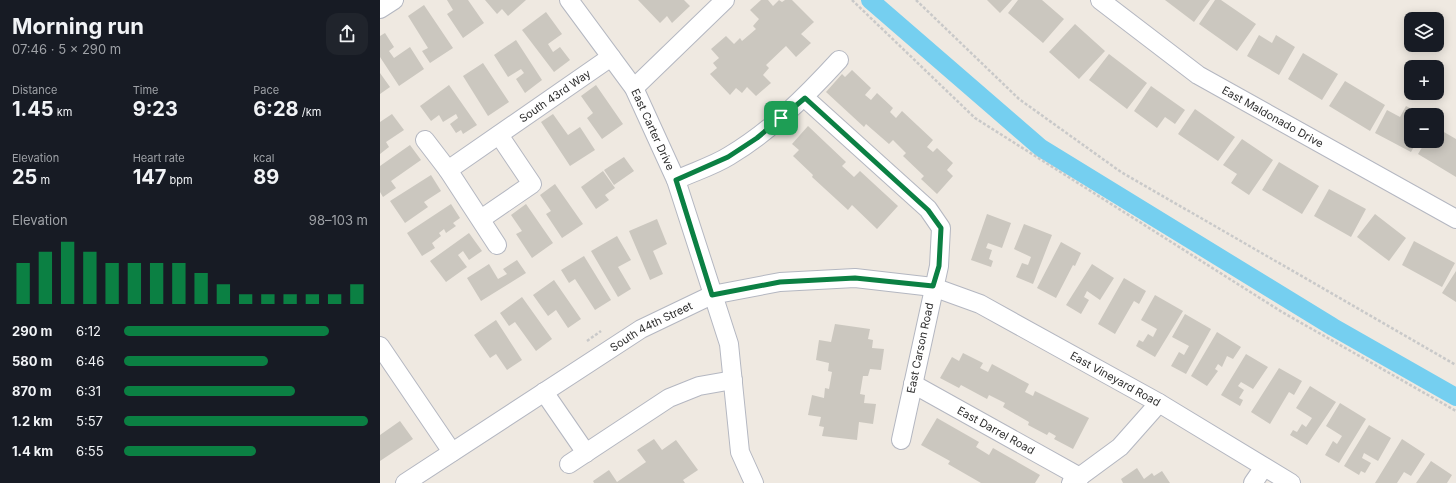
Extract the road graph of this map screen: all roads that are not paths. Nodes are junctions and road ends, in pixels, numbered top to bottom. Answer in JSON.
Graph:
{"nodes":[{"id":1,"x":394,"y":0,"type":"edge"},
{"id":2,"x":569,"y":0,"type":"edge"},
{"id":3,"x":1100,"y":0,"type":"edge"},
{"id":4,"x":714,"y":4,"type":"edge"},
{"id":5,"x":380,"y":9,"type":"edge"},
{"id":6,"x":612,"y":57,"type":"junction"},
{"id":7,"x":839,"y":60,"type":"dead end"},
{"id":8,"x":634,"y":88,"type":"junction"},
{"id":9,"x":805,"y":98,"type":"junction"},
{"id":10,"x":499,"y":134,"type":"junction"},
{"id":11,"x":425,"y":140,"type":"dead end"},
{"id":12,"x":448,"y":170,"type":"junction"},
{"id":13,"x":676,"y":180,"type":"junction"},
{"id":14,"x":480,"y":219,"type":"junction"},
{"id":15,"x":1456,"y":219,"type":"edge"},
{"id":16,"x":497,"y":245,"type":"dead end"},
{"id":17,"x":933,"y":286,"type":"junction"},
{"id":18,"x":712,"y":295,"type":"junction"},
{"id":19,"x":380,"y":346,"type":"edge"},
{"id":20,"x":733,"y":380,"type":"junction"},
{"id":21,"x":912,"y":384,"type":"junction"},
{"id":22,"x":544,"y":392,"type":"junction"},
{"id":23,"x":1159,"y":403,"type":"junction"},
{"id":24,"x":901,"y":440,"type":"dead end"},
{"id":25,"x":452,"y":452,"type":"junction"},
{"id":26,"x":586,"y":453,"type":"junction"},
{"id":27,"x":570,"y":464,"type":"dead end"},
{"id":28,"x":1264,"y":467,"type":"junction"},
{"id":29,"x":1075,"y":480,"type":"edge"},
{"id":30,"x":405,"y":483,"type":"edge"},
{"id":31,"x":754,"y":483,"type":"edge"},
{"id":32,"x":1253,"y":483,"type":"edge"},
{"id":33,"x":1291,"y":483,"type":"edge"}],
"edges":[{"from":1,"to":5,"type":"street"},
{"from":2,"to":6,"type":"street","name":"East Carter Drive"},
{"from":3,"to":15,"type":"street","name":"East Maldonado Drive"},
{"from":4,"to":8,"type":"street"},
{"from":6,"to":8,"type":"street","name":"East Carter Drive"},
{"from":6,"to":10,"type":"street","name":"South 43rd Way"},
{"from":7,"to":9,"type":"street"},
{"from":8,"to":13,"type":"street","name":"East Carter Drive"},
{"from":9,"to":13,"type":"street"},
{"from":9,"to":17,"type":"street","name":"East Carson Road"},
{"from":10,"to":12,"type":"street","name":"South 43rd Way"},
{"from":10,"to":14,"type":"street"},
{"from":11,"to":12,"type":"street"},
{"from":12,"to":14,"type":"street"},
{"from":13,"to":18,"type":"street","name":"East Carter Drive"},
{"from":14,"to":16,"type":"street"},
{"from":17,"to":18,"type":"street","name":"South 44th Street"},
{"from":17,"to":21,"type":"street","name":"East Carson Road"},
{"from":17,"to":23,"type":"street","name":"East Vineyard Road"},
{"from":18,"to":20,"type":"street","name":"East Carter Drive"},
{"from":18,"to":22,"type":"street","name":"South 44th Street"},
{"from":19,"to":25,"type":"street"},
{"from":20,"to":26,"type":"street"},
{"from":20,"to":31,"type":"street","name":"East Carter Drive"},
{"from":21,"to":24,"type":"street","name":"East Carson Road"},
{"from":21,"to":29,"type":"street","name":"East Darrel Road"},
{"from":22,"to":25,"type":"street","name":"South 44th Street"},
{"from":22,"to":26,"type":"street"},
{"from":23,"to":28,"type":"street","name":"East Vineyard Road"},
{"from":23,"to":29,"type":"street"},
{"from":25,"to":30,"type":"street","name":"South 44th Street"},
{"from":26,"to":27,"type":"street"},
{"from":28,"to":32,"type":"street"},
{"from":28,"to":33,"type":"street","name":"East Vineyard Road"}]}
